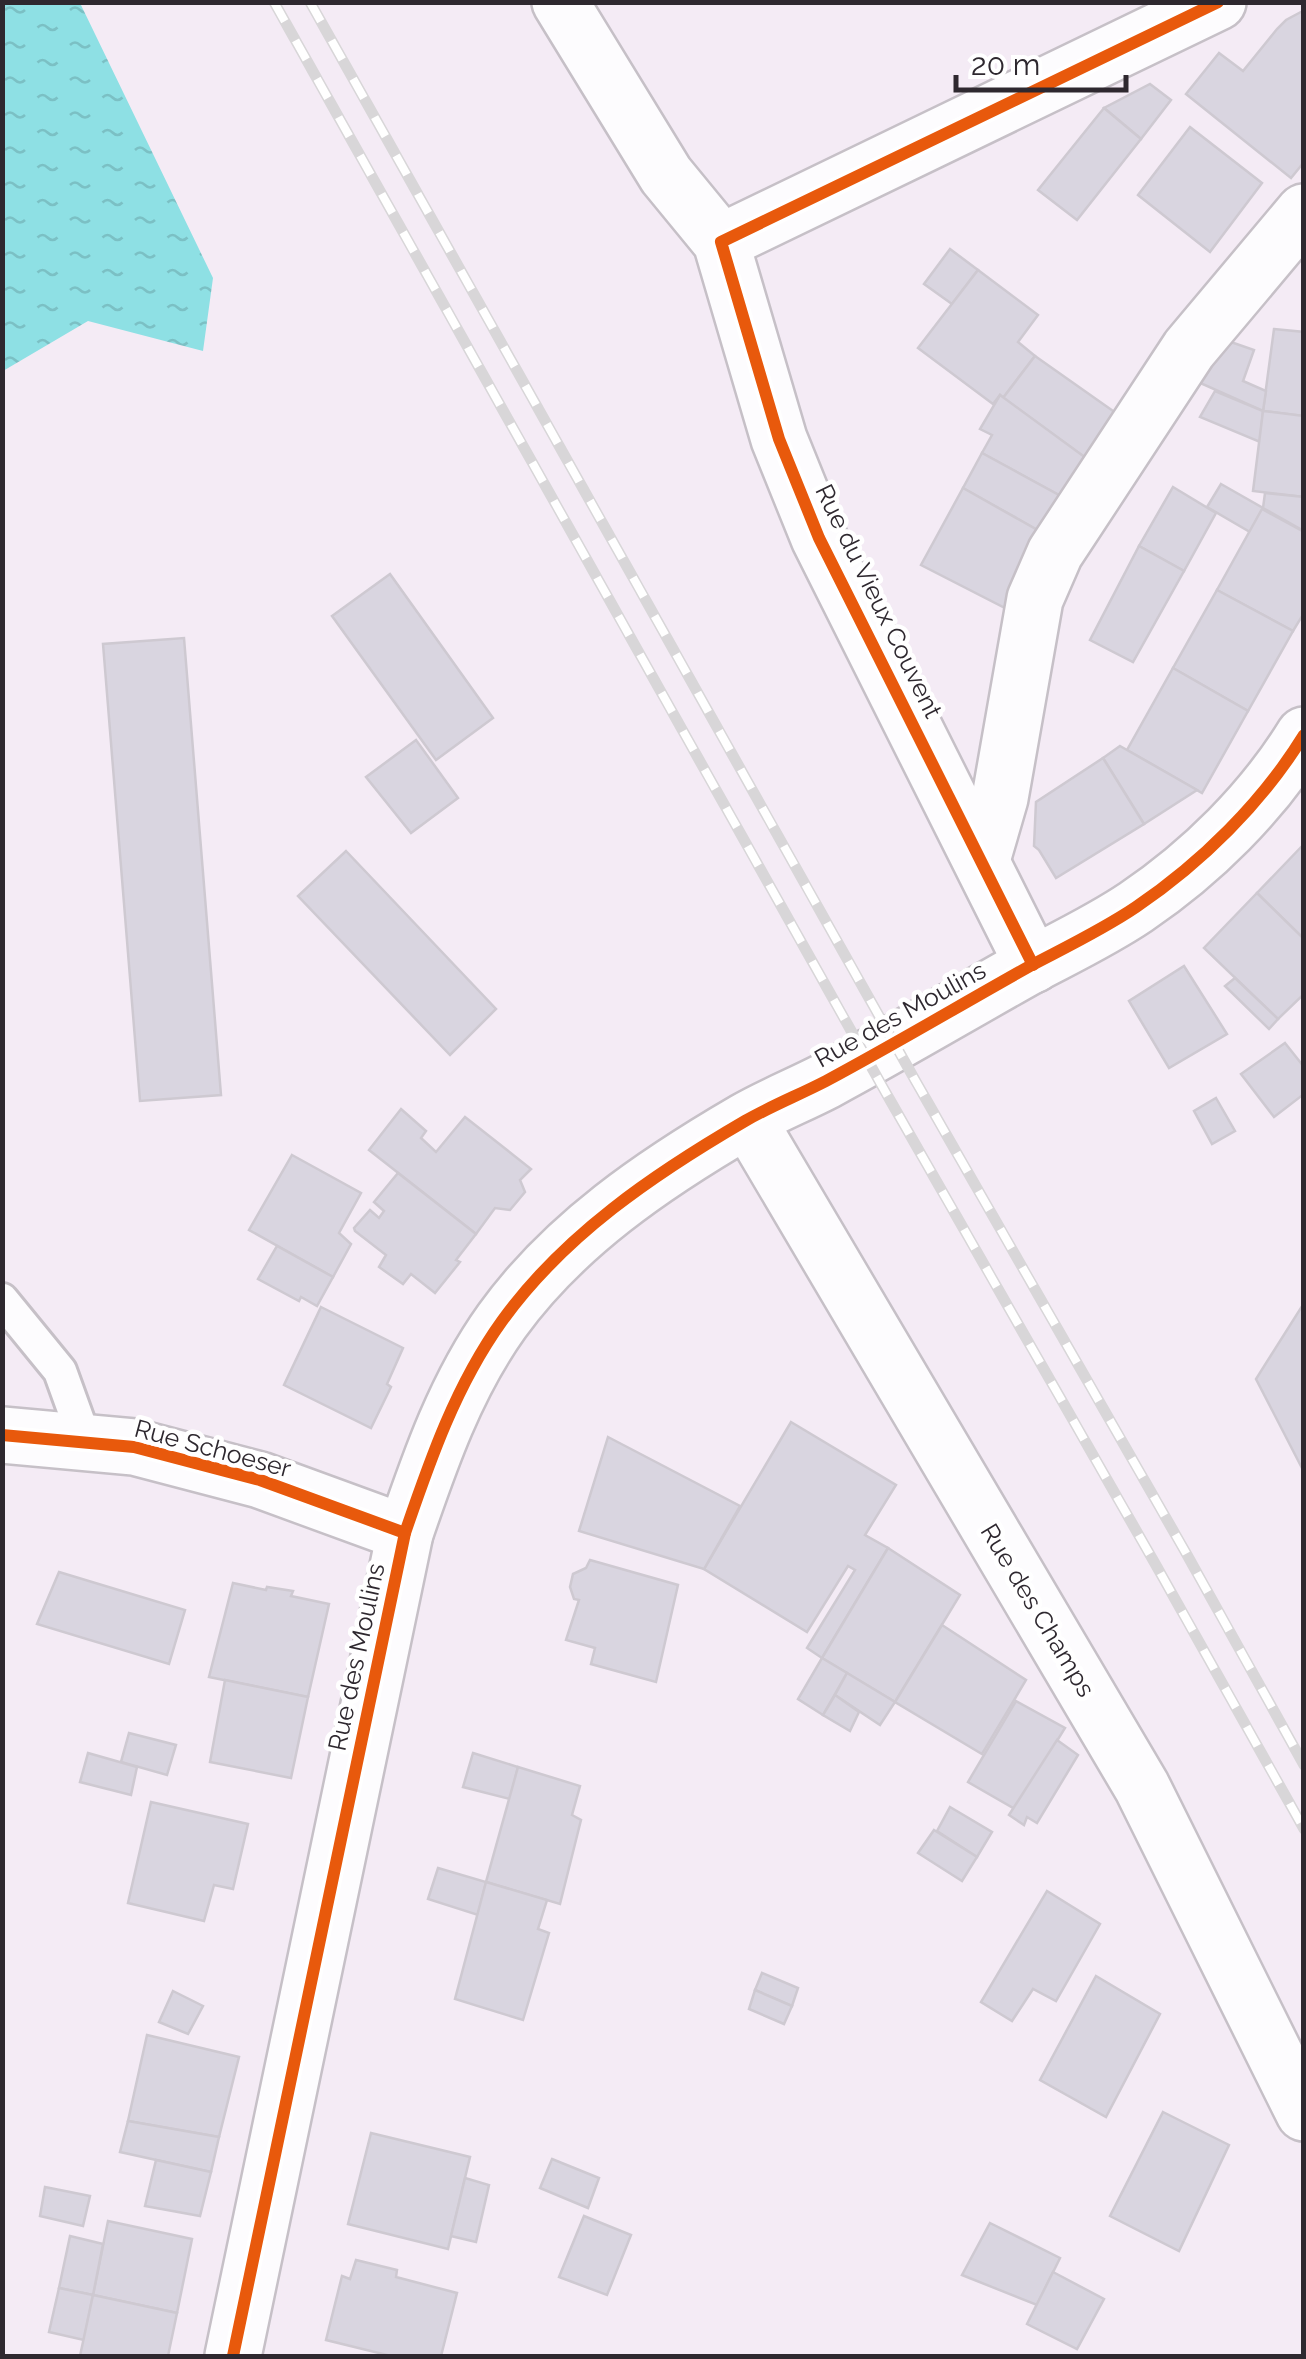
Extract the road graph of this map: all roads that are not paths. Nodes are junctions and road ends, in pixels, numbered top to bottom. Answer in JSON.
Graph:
{"nodes":[{"id":1,"x":560,"y":2,"type":"edge"},
{"id":2,"x":1218,"y":2,"type":"edge"},
{"id":3,"x":1304,"y":212,"type":"edge"},
{"id":4,"x":721,"y":242,"type":"junction"},
{"id":5,"x":1304,"y":736,"type":"edge"},
{"id":6,"x":982,"y":860,"type":"junction"},
{"id":7,"x":1033,"y":965,"type":"junction"},
{"id":8,"x":748,"y":1120,"type":"junction"},
{"id":9,"x":2,"y":1300,"type":"edge"},
{"id":10,"x":2,"y":1435,"type":"edge"},
{"id":11,"x":86,"y":1443,"type":"junction"},
{"id":12,"x":405,"y":1533,"type":"junction"},
{"id":13,"x":1304,"y":2113,"type":"edge"},
{"id":14,"x":233,"y":2356,"type":"edge"}],
"edges":[{"from":1,"to":4,"type":"street","name":"Rue du Vieux Couvent"},
{"from":2,"to":4,"type":"street"},
{"from":3,"to":6,"type":"street"},
{"from":4,"to":6,"type":"street","name":"Rue du Vieux Couvent"},
{"from":5,"to":7,"type":"street","name":"Rue des Moulins"},
{"from":6,"to":7,"type":"street","name":"Rue du Vieux Couvent"},
{"from":7,"to":8,"type":"street","name":"Rue des Moulins"},
{"from":8,"to":12,"type":"street","name":"Rue des Moulins"},
{"from":8,"to":13,"type":"street","name":"Rue des Champs"},
{"from":9,"to":11,"type":"lane"},
{"from":10,"to":11,"type":"street","name":"Rue Schoeser"},
{"from":11,"to":12,"type":"street","name":"Rue Schoeser"},
{"from":12,"to":14,"type":"street","name":"Rue des Moulins"}]}
